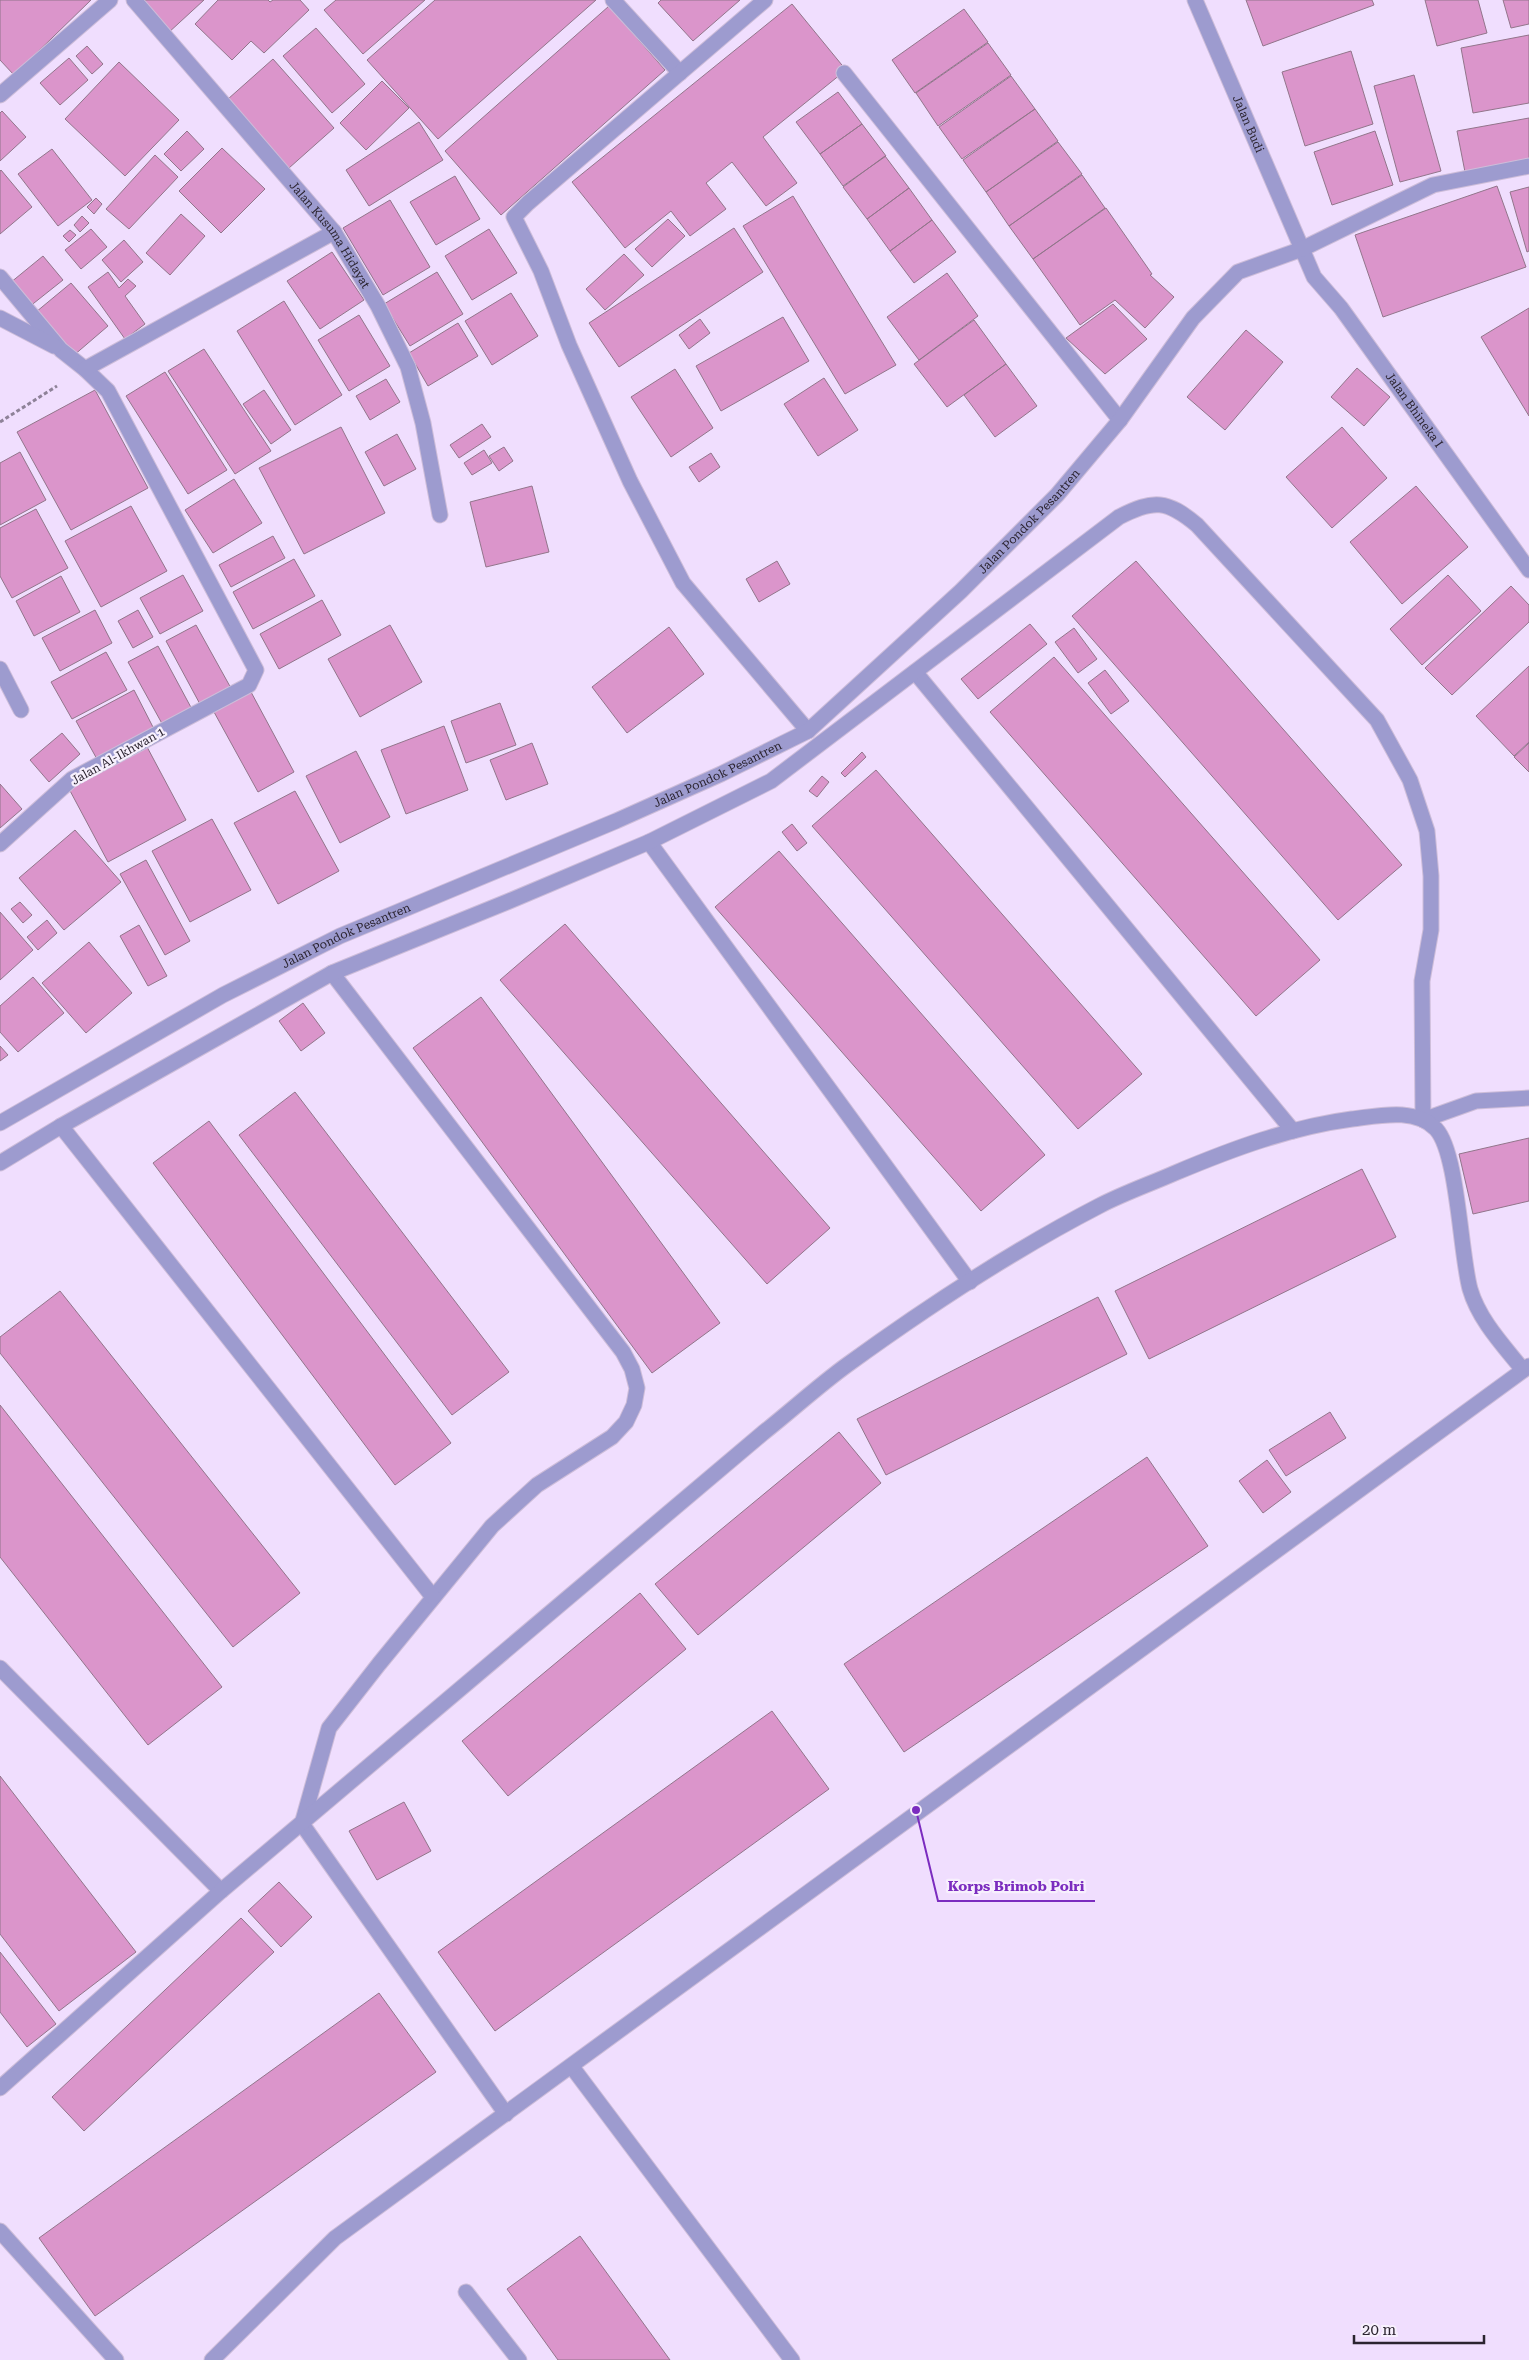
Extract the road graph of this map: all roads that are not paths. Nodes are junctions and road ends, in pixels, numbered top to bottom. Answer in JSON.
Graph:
{"nodes":[{"id":1,"x":110,"y":0,"type":"edge"},
{"id":2,"x":134,"y":0,"type":"edge"},
{"id":3,"x":613,"y":0,"type":"edge"},
{"id":4,"x":765,"y":0,"type":"edge"},
{"id":5,"x":1194,"y":0,"type":"edge"},
{"id":6,"x":680,"y":73,"type":"junction"},
{"id":7,"x":844,"y":73,"type":"dead end"},
{"id":8,"x":0,"y":95,"type":"edge"},
{"id":9,"x":1529,"y":166,"type":"edge"},
{"id":10,"x":334,"y":232,"type":"junction"},
{"id":11,"x":1302,"y":249,"type":"junction"},
{"id":12,"x":0,"y":277,"type":"edge"},
{"id":13,"x":0,"y":318,"type":"edge"},
{"id":14,"x":61,"y":350,"type":"junction"},
{"id":15,"x":85,"y":369,"type":"junction"},
{"id":16,"x":1120,"y":420,"type":"junction"},
{"id":17,"x":440,"y":515,"type":"dead end"},
{"id":18,"x":1529,"y":570,"type":"edge"},
{"id":19,"x":0,"y":669,"type":"edge"},
{"id":20,"x":915,"y":672,"type":"junction"},
{"id":21,"x":20,"y":710,"type":"dead end"},
{"id":22,"x":808,"y":731,"type":"junction"},
{"id":23,"x":649,"y":842,"type":"junction"},
{"id":24,"x":0,"y":844,"type":"edge"},
{"id":25,"x":332,"y":973,"type":"junction"},
{"id":26,"x":1529,"y":1098,"type":"edge"},
{"id":27,"x":1423,"y":1120,"type":"junction"},
{"id":28,"x":0,"y":1124,"type":"edge"},
{"id":29,"x":60,"y":1126,"type":"junction"},
{"id":30,"x":1293,"y":1131,"type":"junction"},
{"id":31,"x":0,"y":1163,"type":"edge"},
{"id":32,"x":970,"y":1282,"type":"junction"},
{"id":33,"x":1526,"y":1368,"type":"edge"},
{"id":34,"x":433,"y":1597,"type":"junction"},
{"id":35,"x":0,"y":1668,"type":"edge"},
{"id":36,"x":302,"y":1824,"type":"junction"},
{"id":37,"x":221,"y":1891,"type":"junction"},
{"id":38,"x":572,"y":2067,"type":"junction"},
{"id":39,"x":0,"y":2088,"type":"edge"},
{"id":40,"x":506,"y":2114,"type":"junction"},
{"id":41,"x":0,"y":2231,"type":"edge"},
{"id":42,"x":466,"y":2292,"type":"dead end"},
{"id":43,"x":116,"y":2360,"type":"edge"},
{"id":44,"x":212,"y":2360,"type":"edge"},
{"id":45,"x":519,"y":2360,"type":"edge"},
{"id":46,"x":792,"y":2360,"type":"edge"}],
"edges":[{"from":1,"to":8,"type":"street"},
{"from":2,"to":10,"type":"street","name":"Jalan Kusuma Hidayat"},
{"from":3,"to":6,"type":"street"},
{"from":4,"to":6,"type":"street"},
{"from":5,"to":11,"type":"street","name":"Jalan Budi"},
{"from":6,"to":22,"type":"street"},
{"from":7,"to":16,"type":"street"},
{"from":9,"to":11,"type":"street","name":"Jalan Pondok Pesantren"},
{"from":10,"to":15,"type":"street"},
{"from":10,"to":17,"type":"street","name":"Jalan Kusuma Hidayat"},
{"from":11,"to":16,"type":"street","name":"Jalan Pondok Pesantren"},
{"from":11,"to":18,"type":"street","name":"Jalan Bhineka I"},
{"from":12,"to":14,"type":"street"},
{"from":13,"to":14,"type":"street"},
{"from":14,"to":15,"type":"street"},
{"from":15,"to":24,"type":"street","name":"Jalan Al-Ikhwan 1"},
{"from":16,"to":22,"type":"street","name":"Jalan Pondok Pesantren"},
{"from":19,"to":21,"type":"street"},
{"from":20,"to":23,"type":"street"},
{"from":20,"to":27,"type":"street"},
{"from":20,"to":30,"type":"street"},
{"from":22,"to":28,"type":"street","name":"Jalan Pondok Pesantren"},
{"from":23,"to":25,"type":"street"},
{"from":23,"to":32,"type":"street"},
{"from":25,"to":29,"type":"street"},
{"from":25,"to":34,"type":"street"},
{"from":26,"to":27,"type":"street"},
{"from":27,"to":30,"type":"street"},
{"from":27,"to":33,"type":"street"},
{"from":29,"to":31,"type":"street"},
{"from":29,"to":34,"type":"street"},
{"from":30,"to":32,"type":"street"},
{"from":32,"to":36,"type":"street"},
{"from":33,"to":38,"type":"street"},
{"from":34,"to":36,"type":"street"},
{"from":35,"to":37,"type":"street"},
{"from":36,"to":37,"type":"street"},
{"from":36,"to":40,"type":"street"},
{"from":37,"to":39,"type":"street"},
{"from":38,"to":40,"type":"street"},
{"from":38,"to":46,"type":"street"},
{"from":40,"to":44,"type":"street"},
{"from":41,"to":43,"type":"street"},
{"from":42,"to":45,"type":"street"}]}
